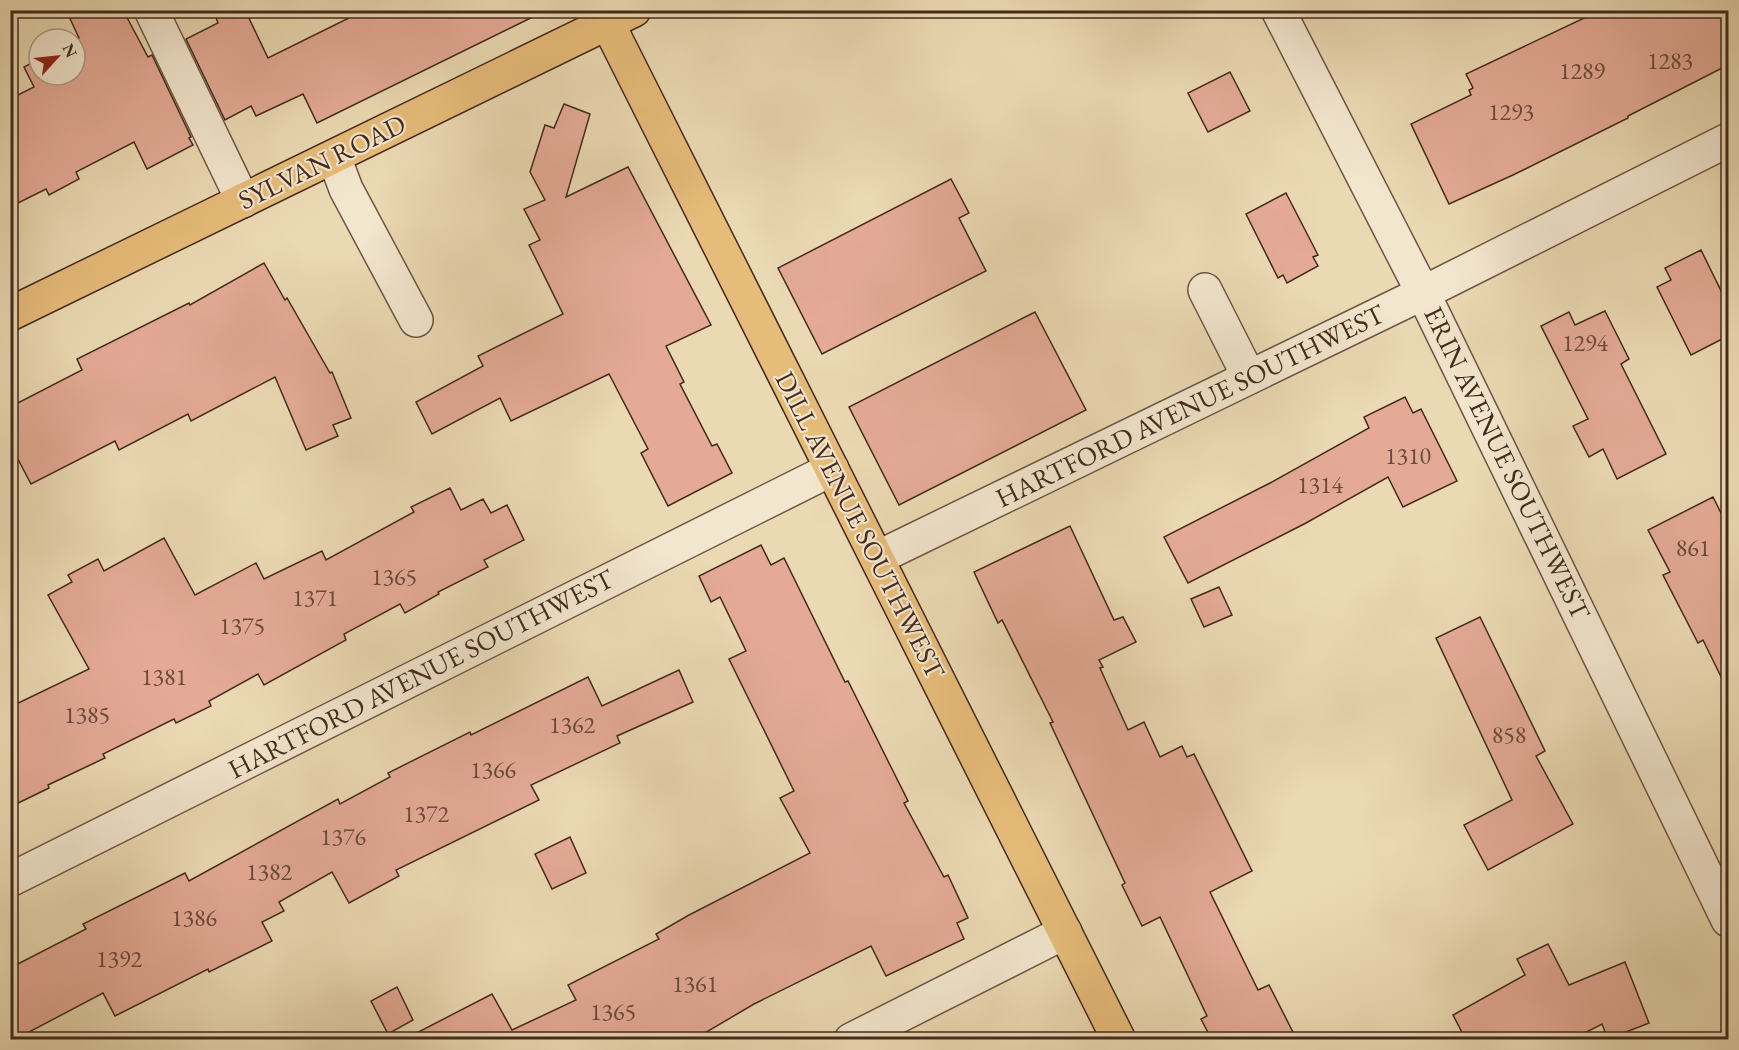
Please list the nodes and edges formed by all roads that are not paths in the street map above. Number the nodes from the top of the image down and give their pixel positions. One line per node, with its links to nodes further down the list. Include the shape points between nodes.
1 (151, 10): 6 (street)
2 (1278, 10): 8 (street, ERIN AVENUE SOUTHWEST)
3 (614, 15): 5 (main road, SYLVAN ROAD); 12 (main road, DILL AVENUE SOUTHWEST)
4 (1728, 140): 8 (street, HARTFORD AVENUE SOUTHWEST)
5 (334, 157): 6 (main road, SYLVAN ROAD); 10 (street, via 346,189)
6 (243, 201): 9 (main road, SYLVAN ROAD)
7 (1205, 290): 11 (street)
8 (1424, 292): 11 (street, HARTFORD AVENUE SOUTHWEST); 15 (street, ERIN AVENUE SOUTHWEST)
9 (10, 314)
10 (416, 320)
11 (1249, 377): 13 (street, HARTFORD AVENUE SOUTHWEST)
12 (832, 469): 13 (main road, DILL AVENUE SOUTHWEST); 14 (street, HARTFORD AVENUE SOUTHWEST)
13 (877, 558): 16 (main road, DILL AVENUE SOUTHWEST)
14 (10, 880)
15 (1728, 920)
16 (1065, 932): 17 (street); 18 (main road, DILL AVENUE SOUTHWEST)
17 (851, 1040)
18 (1119, 1040)

